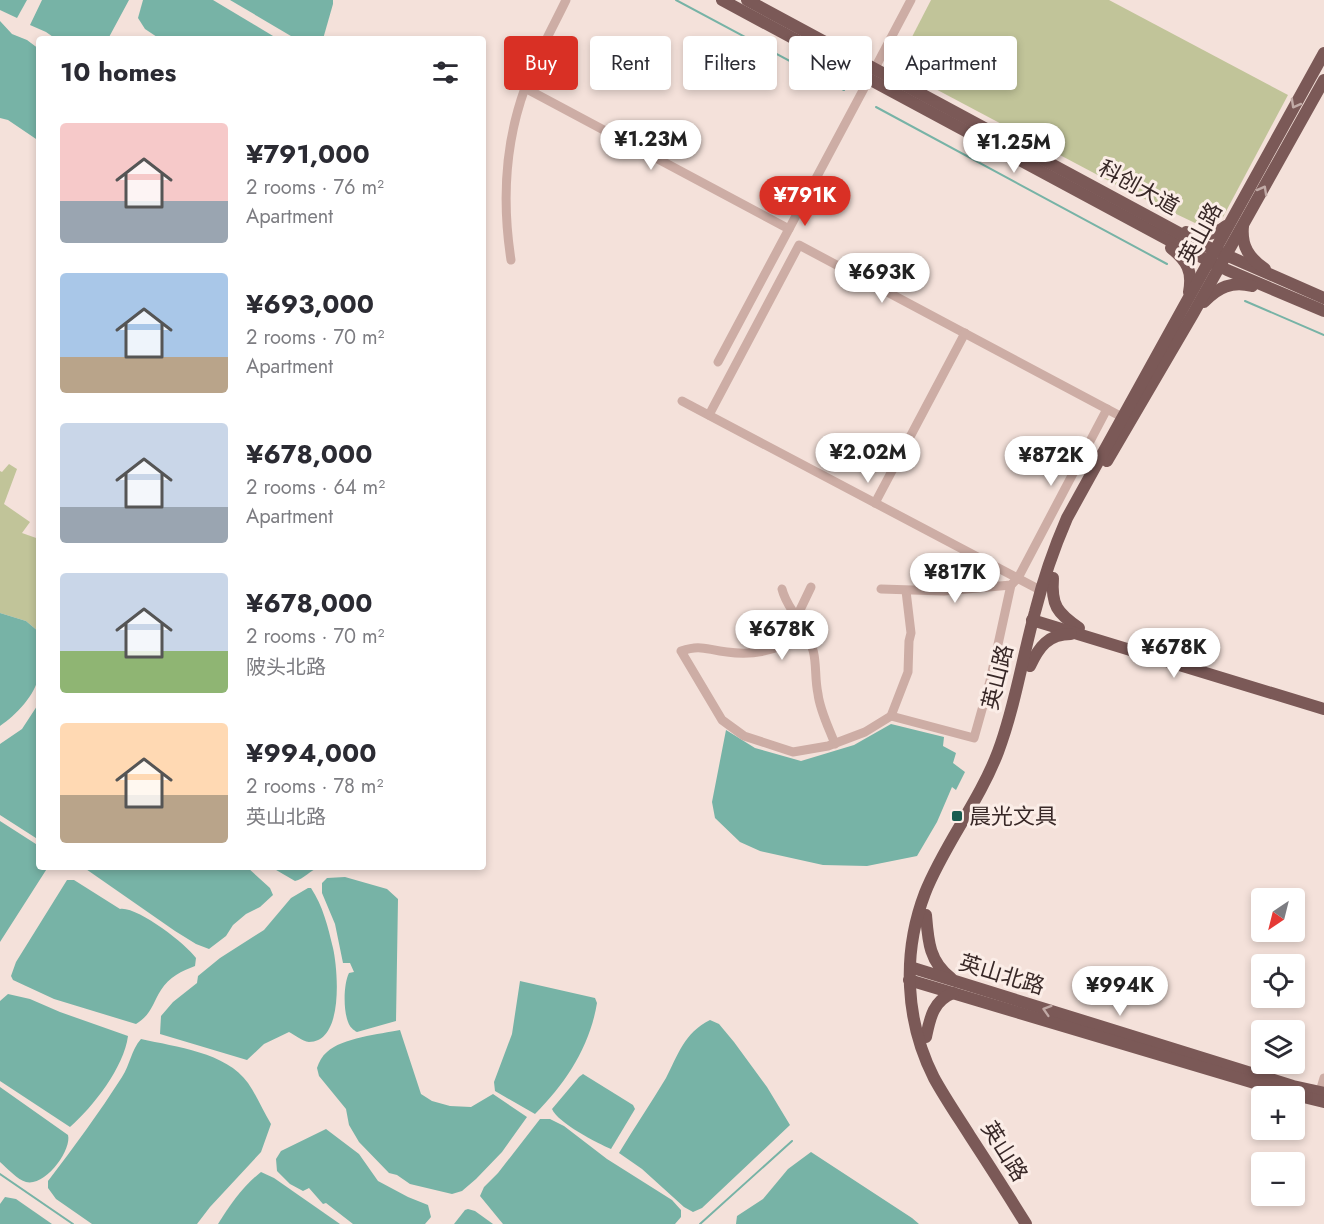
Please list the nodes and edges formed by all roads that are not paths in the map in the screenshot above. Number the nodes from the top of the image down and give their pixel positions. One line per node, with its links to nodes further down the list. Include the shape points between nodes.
1 (566, 0): 5 (street)
2 (722, 0): 6 (main road, 科创大道)
3 (747, 0): 7 (main road, 科创大道)
4 (911, 0): 9 (street)
5 (549, 36)
6 (795, 36)
7 (808, 36)
8 (1324, 53): 14 (main road, 英山路, one-way to 14)
9 (872, 74): 16 (main road, 科创大道)
10 (1324, 80): 15 (main road, 英山路, one-way to 10)
11 (524, 90): 19 (street, via 507,173)
12 (529, 90): 17 (street)
13 (863, 90): 17 (street)
14 (1229, 223): 16 (main road, via 1215,233 1200,236); 18 (main road, 英山路)
15 (1243, 224): 18 (main road, 英山路); 20 (main road, via 1243,241 1250,255)
16 (1155, 226): 18 (main road, 科创大道); 22 (main road, via 1188,265)
17 (789, 229): 26 (street)
18 (1217, 259): 20 (main road, 科创大道); 22 (main road, 英山路); 24 (main road, 英山路)
19 (511, 260)
20 (1278, 285): 21 (main road, 科创大道); 23 (main road, 科创大道); 24 (main road, via 1229,285 1214,292)
21 (1324, 298)
22 (1188, 302): 30 (main road, 英山路)
23 (1324, 311)
24 (1193, 314): 32 (main road, 英山路, via 1090,491)
25 (965, 333): 28 (street); 29 (street, via 799,245); 31 (street)
26 (718, 362)
27 (682, 400): 29 (street)
28 (1107, 409): 30 (street); 33 (street)
29 (709, 415): 31 (street)
30 (1122, 417): 37 (main road, 英山路, via 1068,518)
31 (875, 503): 33 (street)
32 (1053, 578): 40 (main road, 英山路); 41 (main road, via 1056,607)
33 (1014, 582): 37 (street); 38 (street, via 944,591); 46 (street, via 974,738)
34 (812, 587): 39 (street)
35 (782, 589): 39 (street, via 785,602)
36 (881, 589): 38 (street)
37 (1040, 590): 40 (main road, 英山路)
38 (906, 591): 46 (street, via 911,633 908,672)
39 (799, 619): 42 (street)
40 (1037, 619): 41 (main road); 43 (main road, 英山路); 49 (main road, 英山路, via 1004,736 982,788 925,892 913,933)
41 (1078, 631): 43 (main road, via 1049,638); 44 (main road); 45 (main road)
42 (803, 632): 47 (street, via 811,641 818,695); 47 (street, via 781,647 750,653 696,646 681,651 722,720 744,736 793,752)
43 (1030, 666): 48 (main road, 英山路, via 1000,767 941,876)
44 (1324, 703)
45 (1324, 710)
46 (891, 716): 47 (street)
47 (835, 744)
48 (926, 915): 49 (main road, 英山路); 50 (main road, via 934,961)
49 (913, 975): 50 (main road, 英山北路); 51 (main road, 英山路); 54 (main road, 英山路, via 914,1019 935,1079)
50 (955, 988): 51 (main road, via 934,1009); 53 (main road, 英山北路)
51 (926, 1037): 55 (main road, 英山路, via 942,1076)
52 (1324, 1078): 53 (street)
53 (1321, 1097)
54 (1026, 1224)
55 (1036, 1224)

